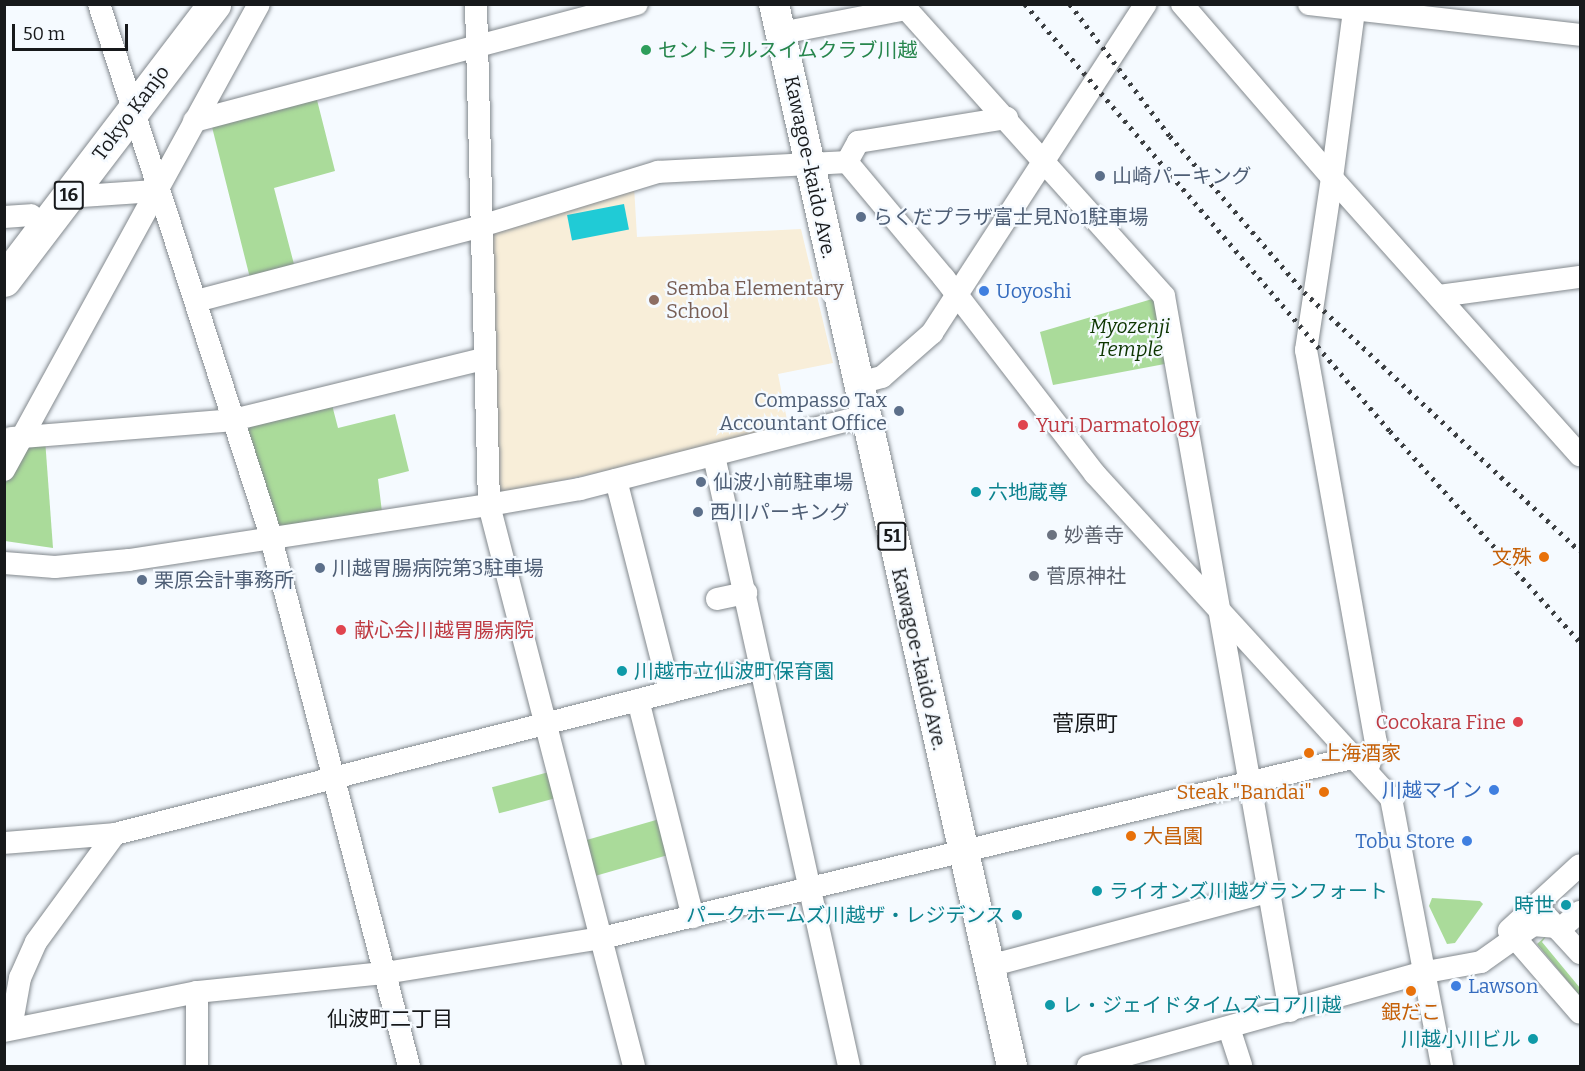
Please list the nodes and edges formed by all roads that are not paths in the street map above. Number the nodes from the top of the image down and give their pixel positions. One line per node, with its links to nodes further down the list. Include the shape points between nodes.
1 (99, 4): 16 (street)
2 (189, 4): 16 (highway, Tokyo Kanjo / 16)
3 (214, 4): 16 (highway, Tokyo Kanjo / 16)
4 (259, 4): 18 (street)
5 (476, 4): 15 (street)
6 (637, 4): 15 (street)
7 (774, 4): 13 (main road, Kawagoe-kaido Ave. / 51)
8 (1146, 4): 19 (street)
9 (1182, 4): 22 (street)
10 (1309, 4): 12 (street)
11 (904, 7): 13 (street); 17 (street)
12 (1354, 7): 14 (street); 22 (street)
13 (781, 33): 20 (main road, Kawagoe-kaido Ave. / 51)
14 (1581, 35)
15 (477, 48): 18 (street); 26 (street)
16 (130, 100): 23 (street); 24 (highway, Tokyo Kanjo / 16); 25 (highway, Tokyo Kanjo / 16)
17 (1007, 118): 19 (street); 21 (street, via 858,142)
18 (194, 121): 23 (street)
19 (1043, 160): 30 (street); 47 (street, via 1164,296)
20 (809, 162): 21 (street); 26 (street, via 658,172); 34 (main road, Kawagoe-kaido Ave. / 51)
21 (847, 162): 30 (street)
22 (1332, 178): 31 (street); 52 (street, via 1306,350 1372,718 1376,753)
23 (156, 188): 24 (street); 32 (street); 37 (street)
24 (67, 197): 29 (highway, Tokyo Kanjo / 16)
25 (18, 216): 27 (highway, Tokyo Kanjo / 16)
26 (481, 226): 32 (street); 33 (street)
27 (4, 249)
28 (1581, 277): 31 (street)
29 (4, 280)
30 (957, 296): 34 (street, via 906,359 882,377); 47 (street, via 1095,474)
31 (1439, 296): 38 (street)
32 (196, 302): 36 (street)
33 (484, 359): 36 (street); 42 (street)
34 (859, 383): 35 (main road, Kawagoe-kaido Ave. / 51)
35 (865, 416): 39 (street); 57 (main road, Kawagoe-kaido Ave. / 51)
36 (233, 420): 37 (street); 43 (street)
37 (13, 437): 40 (street)
38 (1581, 455)
39 (714, 456): 41 (street); 45 (street)
40 (4, 470)
41 (616, 480): 42 (street); 49 (street)
42 (489, 505): 43 (street); 51 (street)
43 (271, 540): 44 (street, via 87,565); 53 (street)
44 (4, 563)
45 (746, 593): 46 (street); 48 (street)
46 (717, 599)
47 (1219, 612): 52 (street); 54 (street)
48 (763, 668): 49 (street); 59 (street)
49 (670, 692): 50 (street)
50 (638, 700): 51 (street); 63 (street)
51 (545, 723): 53 (street); 66 (street)
52 (1360, 765): 54 (street); 70 (street, via 1397,811)
53 (334, 779): 55 (street); 69 (street)
54 (1251, 783): 57 (street); 61 (street)
55 (116, 834): 56 (street); 75 (street, via 36,942 20,978)
56 (4, 843)
57 (964, 854): 59 (street); 68 (main road, Kawagoe-kaido Ave. / 51)
58 (1581, 865): 60 (street)
59 (813, 889): 63 (street); 79 (street)
60 (1551, 891): 64 (street, via 1544,912); 65 (street)
61 (1268, 892): 68 (street); 72 (street)
62 (1581, 912): 64 (street)
63 (693, 917): 66 (street)
64 (1558, 929): 65 (street, via 1540,922); 67 (street)
65 (1512, 935): 70 (street, via 1492,958); 73 (street)
66 (602, 938): 69 (street); 78 (street)
67 (1579, 948)
68 (989, 966): 80 (main road, Kawagoe-kaido Ave. / 51)
69 (385, 973): 71 (street); 77 (street)
70 (1421, 973): 72 (street); 83 (street)
71 (197, 992): 75 (street); 76 (street)
72 (1290, 1011): 74 (street)
73 (1581, 1013)
74 (1229, 1028): 81 (street); 82 (street)
75 (8, 1030)
76 (196, 1066)
77 (409, 1066)
78 (634, 1066)
79 (849, 1066)
80 (1012, 1066)
81 (1088, 1066)
82 (1241, 1066)
83 (1442, 1066)

